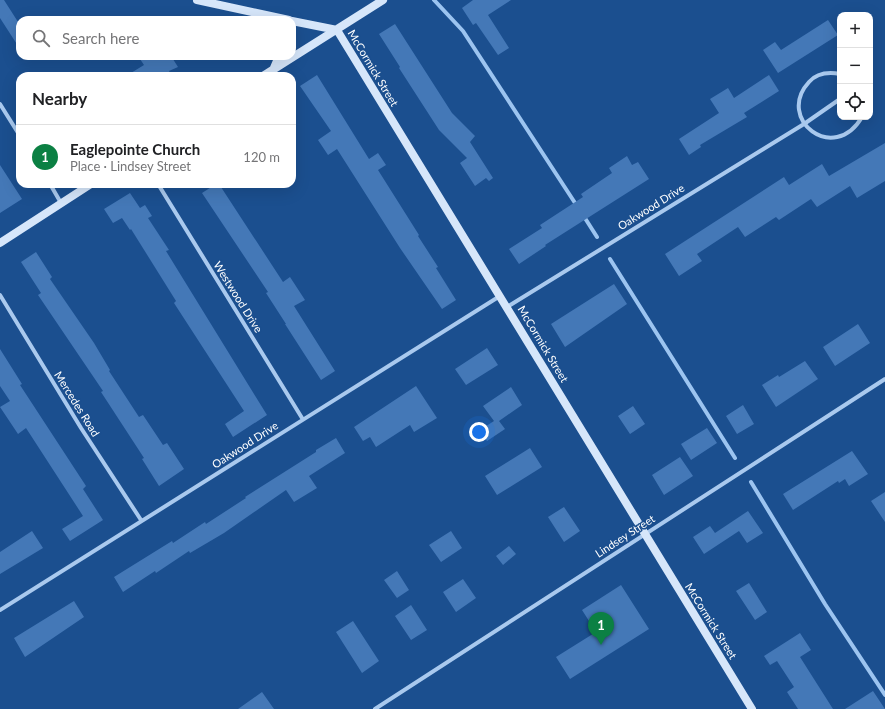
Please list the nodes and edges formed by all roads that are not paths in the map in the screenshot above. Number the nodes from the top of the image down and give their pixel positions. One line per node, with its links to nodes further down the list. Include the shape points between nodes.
1 (197, 0): 3 (street)
2 (383, 0): 5 (street)
3 (261, 16)
4 (296, 22): 5 (street, McCormick Street)
5 (337, 30): 6 (street); 23 (street, McCormick Street)
6 (296, 55)
7 (277, 60): 9 (street)
8 (288, 60): 9 (street)
9 (272, 70): 10 (street)
10 (269, 72)
11 (837, 73): 15 (street, via 821,74 811,79 804,87 798,107)
12 (837, 101): 15 (street, Oakwood Drive)
13 (0, 104): 16 (street)
14 (860, 120): 15 (street, via 848,134 837,138 815,134)
15 (804, 124): 24 (street, Oakwood Drive)
16 (16, 130)
17 (53, 188): 20 (street)
18 (85, 188): 20 (street)
19 (160, 188): 26 (street, Westwood Drive)
20 (62, 203): 21 (street)
21 (0, 243)
22 (0, 295): 27 (street, Mercedes Road)
23 (500, 296): 24 (street, McCormick Street); 26 (street, Oakwood Drive)
24 (508, 307): 28 (street, McCormick Street)
25 (885, 379): 28 (street, Lindsey Street)
26 (302, 418): 27 (street, Oakwood Drive)
27 (141, 520): 29 (street, Oakwood Drive)
28 (645, 534): 30 (street, Lindsey Street); 31 (street, McCormick Street)
29 (0, 610)
30 (374, 709)
31 (752, 709)

